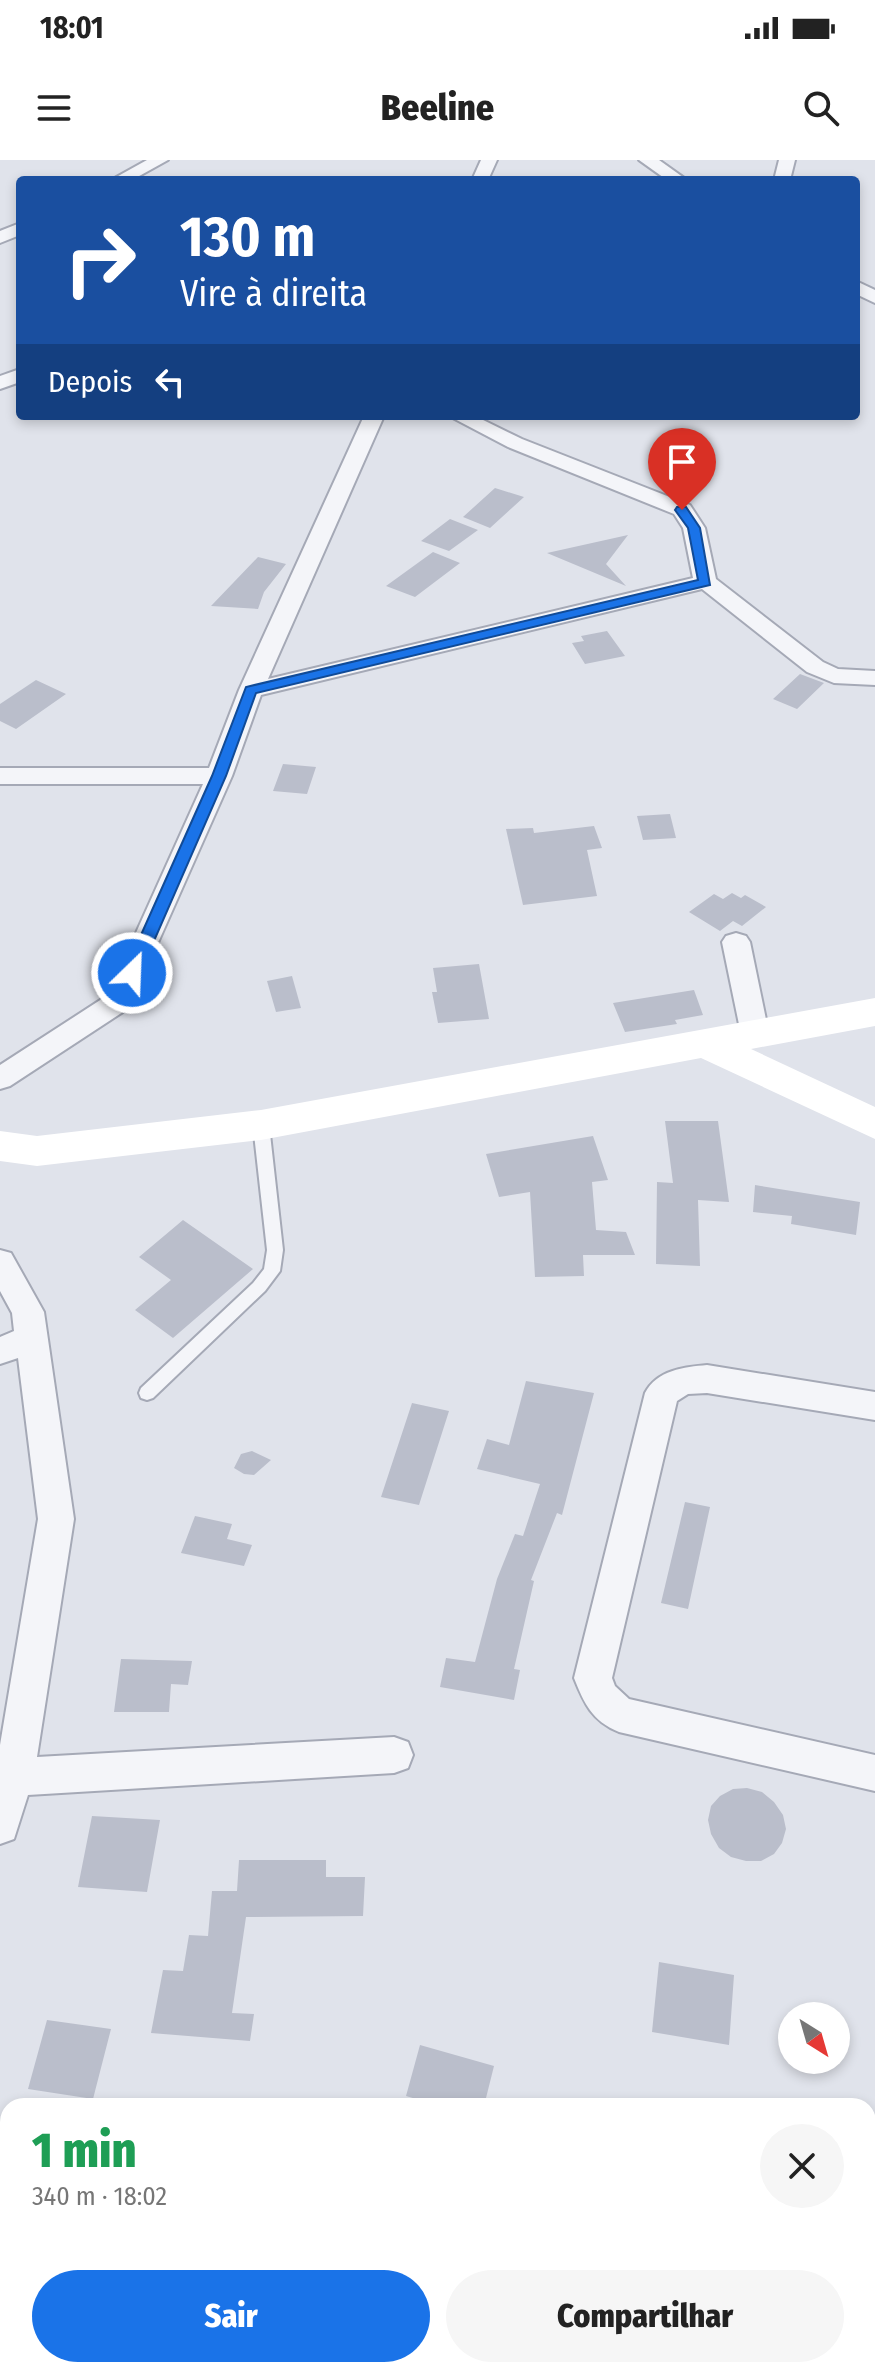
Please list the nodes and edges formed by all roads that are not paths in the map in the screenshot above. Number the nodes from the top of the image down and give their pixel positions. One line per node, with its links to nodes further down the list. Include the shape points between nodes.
1 (160, 160): 3 (street)
2 (647, 160): 4 (street)
3 (127, 176)
4 (673, 176)
5 (372, 420): 9 (street)
6 (467, 420): 7 (street, via 682,510 694,528)
7 (705, 582): 8 (street, via 815,667 834,676); 9 (street)
8 (875, 678)
9 (251, 690): 11 (street)
10 (0, 776): 11 (street)
11 (219, 776): 16 (street, via 119,1001)
12 (736, 942): 14 (street)
13 (875, 1012): 14 (main road)
14 (755, 1034): 15 (main road)
15 (704, 1043): 17 (main road); 18 (main road)
16 (0, 1079)
17 (875, 1124)
18 (261, 1125): 19 (main road, via 37,1151); 23 (lane, via 275,1250 272,1271)
19 (0, 1146)
20 (0, 1262): 21 (street, via 28,1312)
21 (33, 1337): 22 (street); 27 (street, via 56,1519)
22 (0, 1351)
23 (147, 1393)
24 (875, 1406): 26 (street, via 707,1379 682,1381 662,1393 593,1678 601,1698 619,1714)
25 (394, 1755): 27 (street)
26 (875, 1773)
27 (14, 1777): 28 (street)
28 (0, 1825)

